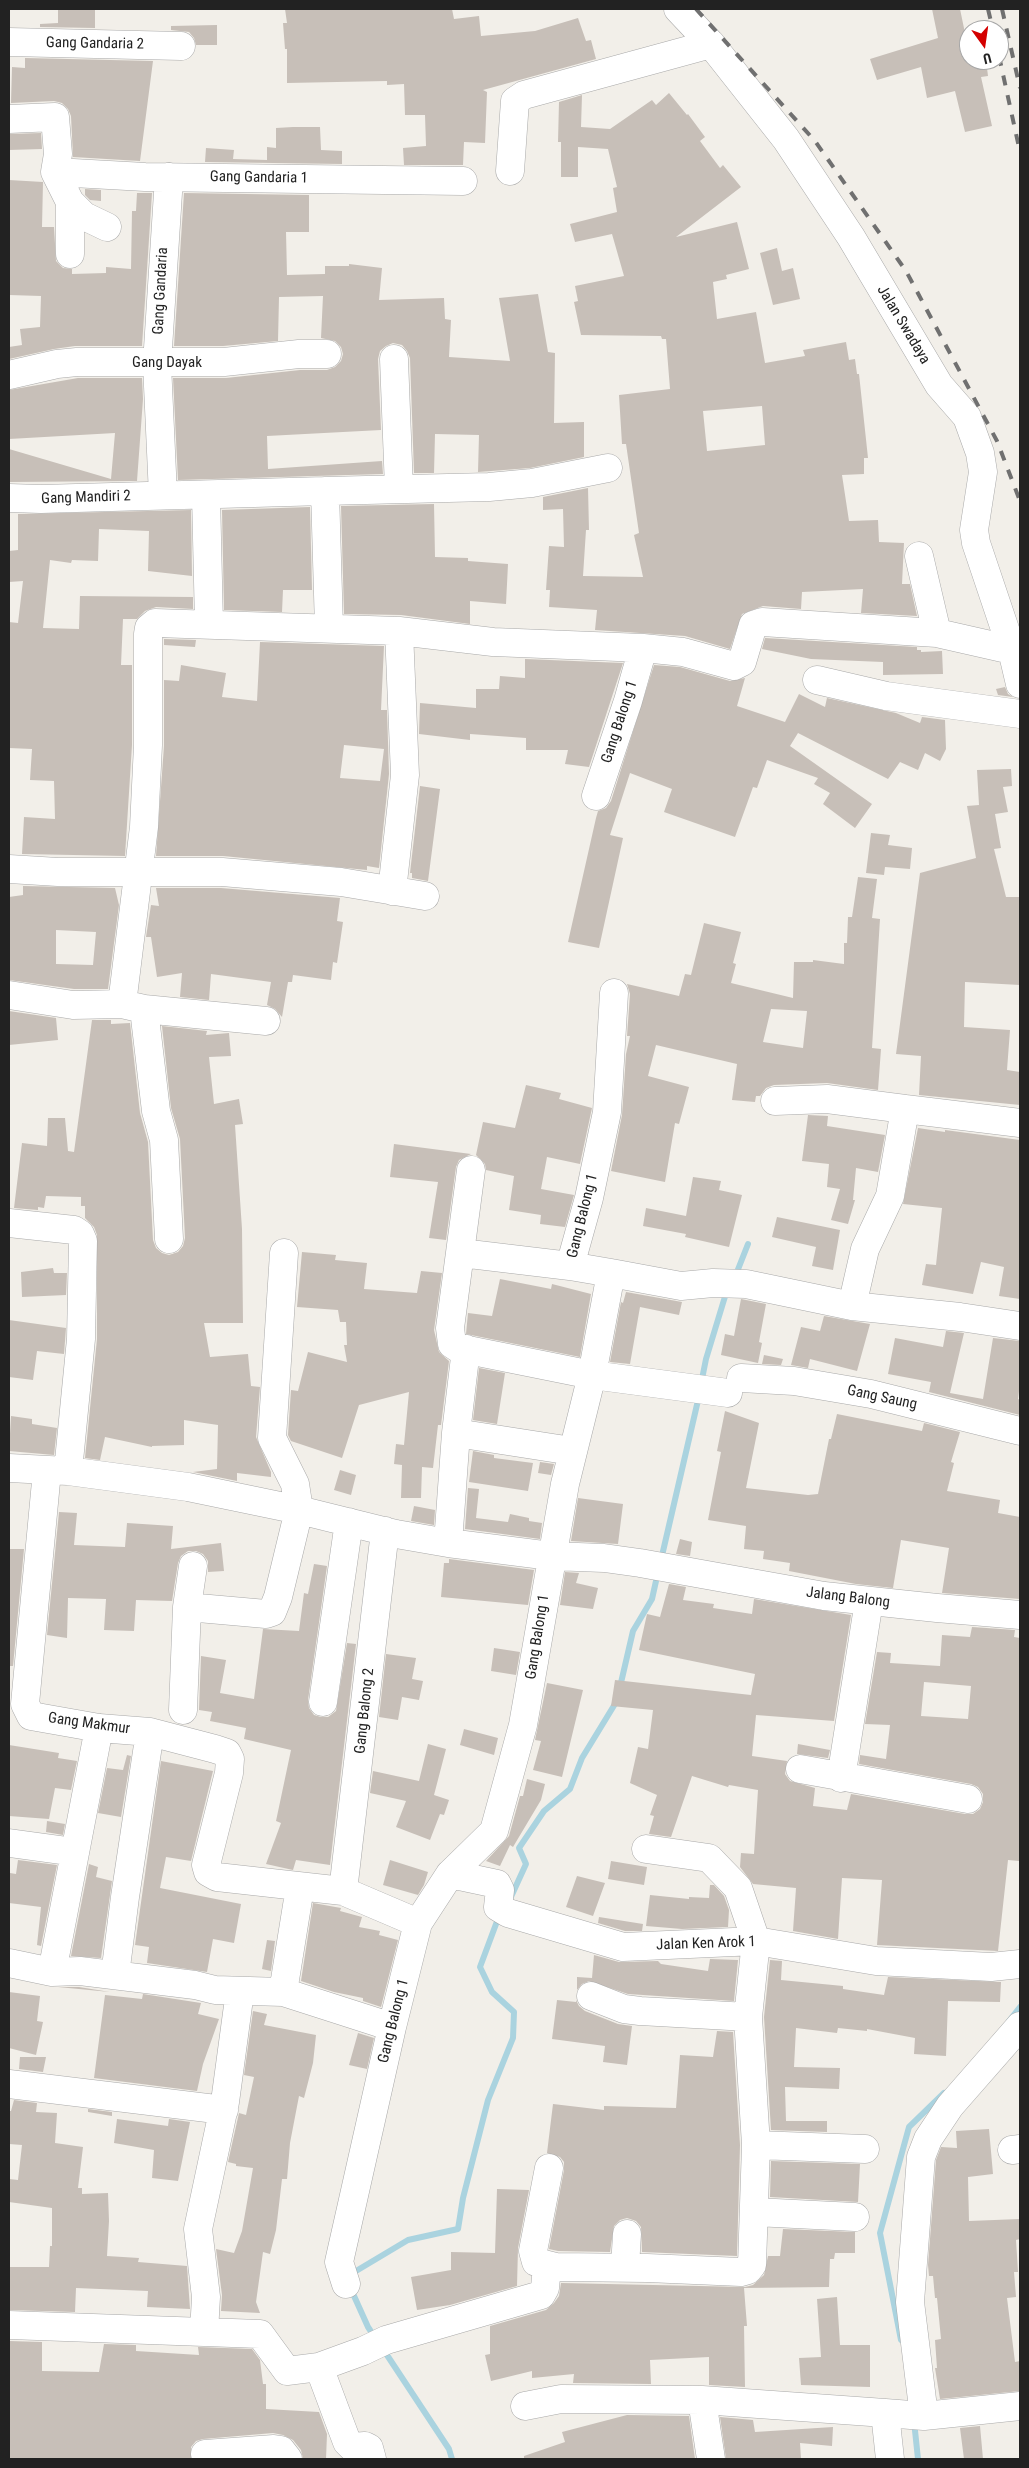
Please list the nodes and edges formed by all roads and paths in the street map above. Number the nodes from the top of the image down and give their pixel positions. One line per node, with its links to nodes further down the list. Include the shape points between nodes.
1 (678, 9): 3 (street, Jalan Swadaya)
2 (9, 42): 4 (street, Gang Gandaria 2)
3 (712, 44): 6 (street, via 524,95 515,101); 29 (street, Jalan Swadaya, via 786,139 851,237 939,385 967,417 983,472 974,530 976,543)
4 (181, 46)
5 (9, 119): 7 (street, via 55,117 58,154)
6 (510, 171)
7 (54, 172): 8 (street, Gang Gandaria 1); 10 (street)
8 (169, 177): 9 (street, Gang Gandaria 1); 15 (street, Gang Gandaria)
9 (463, 180)
10 (70, 202): 11 (street, via 84,216); 12 (street)
11 (107, 227)
12 (70, 254)
13 (327, 354): 15 (street, Gang Dayak, via 239,362)
14 (394, 359): 18 (street)
15 (157, 364): 16 (street, Gang Dayak, via 76,362); 20 (street, Gang Gandaria)
16 (9, 375)
17 (608, 468): 18 (street, Gang Mandiri 2, via 532,483)
18 (399, 489): 19 (street, Gang Mandiri 2)
19 (325, 491): 21 (street, Gang Mandiri 2); 25 (street)
20 (163, 495): 21 (street, Gang Mandiri 2); 22 (street, Gang Mandiri 2)
21 (206, 495): 24 (street)
22 (9, 498)
23 (919, 556): 27 (street)
24 (209, 624): 25 (street); 35 (street, via 155,623 149,628 148,744)
25 (329, 628): 26 (street)
26 (399, 631): 28 (street, via 493,642); 36 (street, via 405,776)
27 (937, 633): 28 (street, via 762,622 753,625 742,662 734,666 683,652); 29 (street)
28 (643, 648): 33 (street, Gang Balong 1)
29 (1012, 650): 31 (street, Jalan Swadaya)
30 (817, 680): 32 (street, via 886,696)
31 (1020, 684)
32 (1020, 714)
33 (596, 796)
34 (9, 869): 35 (street)
35 (140, 871): 36 (street, via 222,872 341,882); 40 (street)
36 (392, 891): 37 (street)
37 (425, 896)
38 (614, 993): 50 (street, Gang Balong 1, via 607,1112 589,1198)
39 (9, 995): 40 (street, via 73,1005)
40 (133, 1006): 41 (street); 47 (street, via 164,1140)
41 (266, 1021)
42 (776, 1101): 43 (street, via 827,1099)
43 (905, 1109): 44 (street); 52 (street, via 890,1196 865,1249)
44 (1020, 1123)
45 (471, 1170): 49 (street)
46 (9, 1223): 60 (street, via 74,1230 83,1241 81,1339)
47 (169, 1239)
48 (284, 1253): 61 (street, via 272,1438 295,1484)
49 (461, 1253): 50 (street); 54 (street, via 450,1338 452,1344)
50 (570, 1266): 51 (street, Gang Balong 1)
51 (611, 1273): 52 (street, via 681,1286 746,1284); 55 (street, Gang Balong 1)
52 (852, 1306): 53 (street)
53 (1020, 1326)
54 (466, 1349): 55 (street, Gang Saung); 57 (street)
55 (592, 1375): 56 (street, Gang Saung, via 716,1387 794,1381 870,1394); 58 (street, Gang Balong 1)
56 (1020, 1431)
57 (456, 1433): 58 (street); 64 (street)
58 (572, 1451): 65 (street, Gang Balong 1)
59 (9, 1468): 60 (street, Jalang Balong)
60 (57, 1471): 61 (street, Jalang Balong, via 188,1487); 72 (street, Gang Makmur, via 25,1704 31,1716)
61 (299, 1510): 62 (street, Jalang Balong); 68 (street, via 272,1612 193,1610)
62 (349, 1522): 63 (street, Jalang Balong); 70 (street)
63 (385, 1531): 64 (street, Jalang Balong); 82 (street, Gang Balong 2)
64 (448, 1543): 65 (street, Jalang Balong)
65 (551, 1556): 67 (street, Jalang Balong, via 640,1563); 80 (street, Gang Balong 1, via 523,1725 494,1831)
66 (193, 1566): 68 (street)
67 (869, 1601): 69 (street, Jalang Balong); 75 (street)
68 (187, 1607): 71 (street)
69 (1020, 1615)
70 (324, 1702)
71 (183, 1710)
72 (100, 1728): 73 (street, Gang Makmur); 79 (street)
73 (150, 1732): 81 (street, via 227,1753 230,1759 206,1865 208,1872 217,1877); 88 (street, Gang Makmur)
74 (800, 1769): 75 (street)
75 (841, 1778): 76 (street)
76 (968, 1799)
77 (9, 1843): 79 (street)
78 (646, 1849): 84 (street, via 709,1858 738,1888)
79 (75, 1852): 87 (street)
80 (450, 1874): 83 (street, Gang Balong 1); 84 (street, Jalan Ken Arok 1, via 498,1884 503,1910 623,1947)
81 (300, 1887): 82 (street); 90 (street)
82 (343, 1891): 83 (street)
83 (418, 1923): 94 (street, Gang Balong 1)
84 (756, 1941): 86 (street, Jalan Ken Arok 1, via 876,1960 991,1967); 92 (street)
85 (9, 1963): 87 (street)
86 (1020, 1964)
87 (52, 1972): 88 (street)
88 (115, 1975): 89 (street)
89 (240, 1991): 90 (street); 96 (street)
90 (283, 1992): 94 (street)
91 (591, 1996): 92 (street, via 624,2009)
92 (748, 2017): 97 (street)
93 (1020, 2026): 112 (street, via 950,2106 928,2139 921,2157)
94 (392, 2027): 105 (street, Gang Balong 1, via 339,2262)
95 (9, 2084): 96 (street)
96 (224, 2110): 107 (street, via 198,2229 206,2297)
97 (756, 2144): 98 (street); 100 (street)
98 (865, 2149)
99 (549, 2168): 103 (street, via 532,2251 536,2262)
100 (755, 2212): 101 (street); 104 (street, via 753,2259 748,2270)
101 (854, 2217)
102 (627, 2234): 104 (street)
103 (547, 2266): 104 (street); 108 (street, via 541,2295 377,2344)
104 (624, 2267)
105 (346, 2284)
106 (9, 2325): 107 (street)
107 (204, 2332): 108 (street, via 260,2334 288,2371)
108 (319, 2367): 115 (street, via 347,2442 352,2447 369,2448)
109 (702, 2400): 110 (street, via 561,2399); 112 (street); 116 (street)
110 (525, 2406)
111 (1020, 2406): 112 (street)
112 (904, 2415): 117 (street)
113 (205, 2454): 114 (street, via 274,2448 281,2450)
114 (288, 2459)
115 (372, 2459)
116 (711, 2459)
117 (890, 2459)

